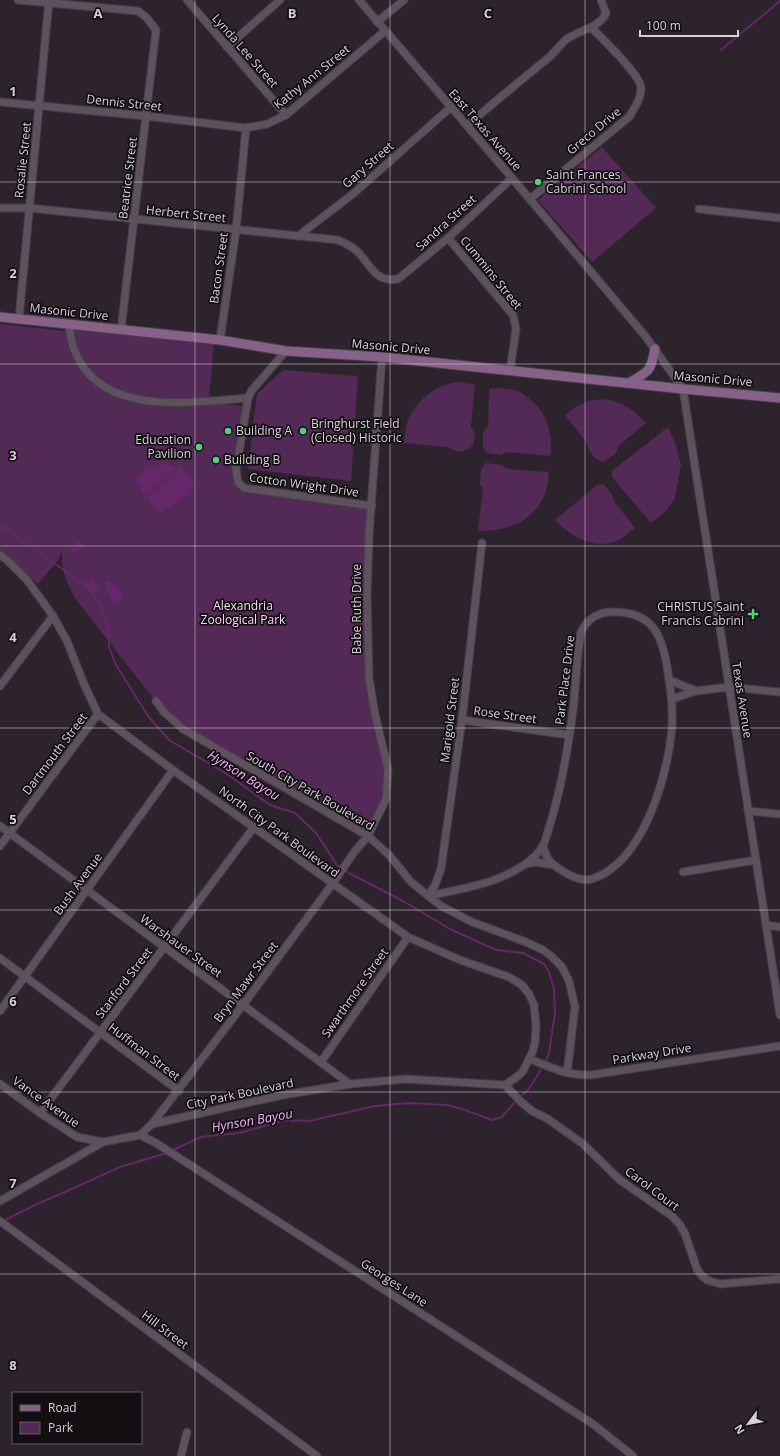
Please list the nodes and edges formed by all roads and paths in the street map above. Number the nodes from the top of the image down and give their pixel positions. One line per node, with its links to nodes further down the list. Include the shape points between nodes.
1 (18, 0): 7 (street)
2 (188, 0): 11 (street, Lynda Lee Street)
3 (280, 0): 11 (street)
4 (359, 0): 8 (street, East Texas Avenue)
5 (404, 0): 8 (street)
6 (601, 0): 9 (street, via 606,13 604,19)
7 (49, 2): 13 (street, Rosalie Street); 16 (street, Beatrice Street, via 138,11 147,18 156,30)
8 (377, 22): 10 (street, East Texas Avenue)
9 (591, 27): 17 (street, via 560,44 556,51); 20 (street, Greco Drive, via 635,74 641,87 639,100 630,116)
10 (385, 32): 14 (street, East Texas Avenue); 15 (street, Kathy Ann Street)
11 (227, 47): 15 (street, Lynda Lee Street)
12 (0, 102): 13 (street, Dennis Street)
13 (40, 106): 16 (street, Dennis Street); 22 (street, Rosalie Street)
14 (451, 107): 17 (street, East Texas Avenue); 27 (street, Gary Street, via 353,194)
15 (286, 115): 18 (street, Kathy Ann Street, via 267,124)
16 (146, 116): 18 (street, Dennis Street); 25 (street, Beatrice Street)
17 (467, 126): 19 (street, East Texas Avenue)
18 (246, 128): 26 (street, Bacon Street)
19 (512, 178): 20 (street, East Texas Avenue); 28 (street, Sandra Street)
20 (530, 200): 35 (street, East Texas Avenue)
21 (0, 208): 22 (street, Herbert Street)
22 (29, 208): 25 (street, Herbert Street); 31 (street, Rosalie Street)
23 (699, 209): 24 (street)
24 (780, 218)
25 (134, 219): 26 (street, Herbert Street); 33 (street, Beatrice Street)
26 (236, 230): 27 (street, Herbert Street); 34 (street, Bacon Street)
27 (298, 236): 29 (street, Herbert Street, via 338,240 349,245 377,276)
28 (448, 238): 29 (street, Sandra Street, via 398,279); 38 (street, Cummins Street, via 513,315 516,329)
29 (391, 280)
30 (0, 317): 31 (main road, Masonic Drive)
31 (19, 319): 32 (main road, Masonic Drive)
32 (69, 325): 33 (main road, Masonic Drive); 41 (street, via 73,347 80,362 105,388 128,398 192,403)
33 (121, 330): 34 (main road, Masonic Drive)
34 (220, 340): 36 (main road, Masonic Drive)
35 (655, 349): 39 (main road, via 648,371); 40 (street, East Texas Avenue)
36 (286, 351): 37 (main road, Masonic Drive); 41 (street, Cotton Wright Drive)
37 (382, 357): 38 (main road, Masonic Drive); 43 (street, Babe Ruth Drive)
38 (510, 371): 39 (main road, Masonic Drive)
39 (629, 383): 40 (main road, Masonic Drive)
40 (683, 389): 42 (main road, Masonic Drive); 49 (street, Texas Avenue)
41 (248, 398): 43 (street, Cotton Wright Drive, via 236,470 236,477 241,486)
42 (780, 398)
43 (372, 506): 63 (street, Babe Ruth Drive, via 367,597 369,678 388,775 386,799)
44 (482, 543): 55 (street, Marigold Street)
45 (0, 555): 46 (street, North City Park Boulevard, via 27,580)
46 (53, 616): 48 (street); 54 (street, North City Park Boulevard, via 67,641)
47 (669, 680): 50 (street); 52 (street, Park Place Drive); 56 (street, Park Place Drive, via 658,638 652,626 643,618 633,614 611,612 592,617 585,623 581,632)
48 (0, 686)
49 (729, 688): 50 (street); 51 (street); 58 (street, Texas Avenue)
50 (696, 691): 52 (street)
51 (780, 692)
52 (672, 699): 69 (street, Park Place Drive, via 672,727 665,773 652,810 628,852 613,868 590,880 578,878)
53 (156, 701): 63 (street, South City Park Boulevard, via 183,729)
54 (98, 714): 57 (street, North City Park Boulevard); 62 (street, Dartmouth Street)
55 (462, 720): 56 (street, Rose Street); 73 (street, Marigold Street, via 441,869)
56 (569, 735): 65 (street, Park Place Drive, via 562,783)
57 (173, 770): 61 (street, North City Park Boulevard); 72 (street, Bush Avenue)
58 (748, 811): 59 (street); 67 (street, Texas Avenue)
59 (780, 814)
60 (0, 826): 62 (street, Warshauer Street)
61 (254, 827): 71 (street, North City Park Boulevard); 77 (street, Stanford Street)
62 (10, 833): 64 (street, Dartmouth Street); 72 (street, Warshauer Street)
63 (368, 836): 66 (street, Babe Ruth Drive); 73 (street, South City Park Boulevard, via 384,850 411,882)
64 (0, 846)
65 (543, 847): 68 (street, Park Place Drive); 69 (street, Park Place Drive)
66 (355, 851): 71 (street, Bryn Mawr Street)
67 (756, 860): 70 (street); 74 (street, Texas Avenue)
68 (525, 864): 69 (street, via 535,862); 73 (street, Park Place Drive, via 490,882)
69 (554, 865)
70 (683, 872)
71 (332, 884): 76 (street, North City Park Boulevard); 80 (street, Bryn Mawr Street)
72 (88, 890): 77 (street, Warshauer Street); 79 (street, Bush Avenue)
73 (428, 896): 87 (street, South City Park Boulevard, via 472,922 543,950 562,967 570,980 575,1007)
74 (766, 925): 75 (street); 82 (street, Texas Avenue)
75 (780, 927)
76 (408, 937): 85 (street, North City Park Boulevard, via 460,960 509,977 522,985 532,999 536,1011 535,1042); 86 (street, Swarthmore Street)
77 (164, 947): 80 (street, Warshauer Street); 83 (street, Stanford Street)
78 (0, 958): 79 (street, Huffman Street)
79 (25, 977): 81 (street, Bush Avenue); 83 (street, Huffman Street)
80 (243, 1005): 86 (street, Warshauer Street); 91 (street, Bryn Mawr Street)
81 (0, 1011)
82 (780, 1015)
83 (100, 1033): 91 (street, Huffman Street); 92 (street, Stanford Street)
84 (780, 1046): 87 (street, Parkway Drive, via 591,1075)
85 (529, 1059): 87 (street, Parkway Drive); 90 (street, North City Park Boulevard, via 518,1076)
86 (320, 1062): 89 (street, Warshauer Street)
87 (567, 1073)
88 (0, 1084): 92 (street, Vance Avenue)
89 (350, 1084): 90 (street, City Park Boulevard, via 406,1079); 93 (street, City Park Boulevard, via 283,1095)
90 (505, 1084): 98 (street, Carol Court, via 532,1111 583,1144 620,1180 672,1216 686,1234 698,1269 707,1280 720,1284)
91 (178, 1091): 93 (street, Bryn Mawr Street)
92 (40, 1113): 95 (street, Vance Avenue, via 77,1137)
93 (152, 1124): 94 (street)
94 (140, 1135): 95 (street); 102 (street, Georges Lane, via 163,1147 586,1420)
95 (102, 1142): 96 (street)
96 (0, 1201)
97 (0, 1221): 101 (street, Hill Street)
98 (780, 1279)
99 (187, 1432): 100 (street)
100 (181, 1456)
101 (317, 1456)
102 (633, 1456)

